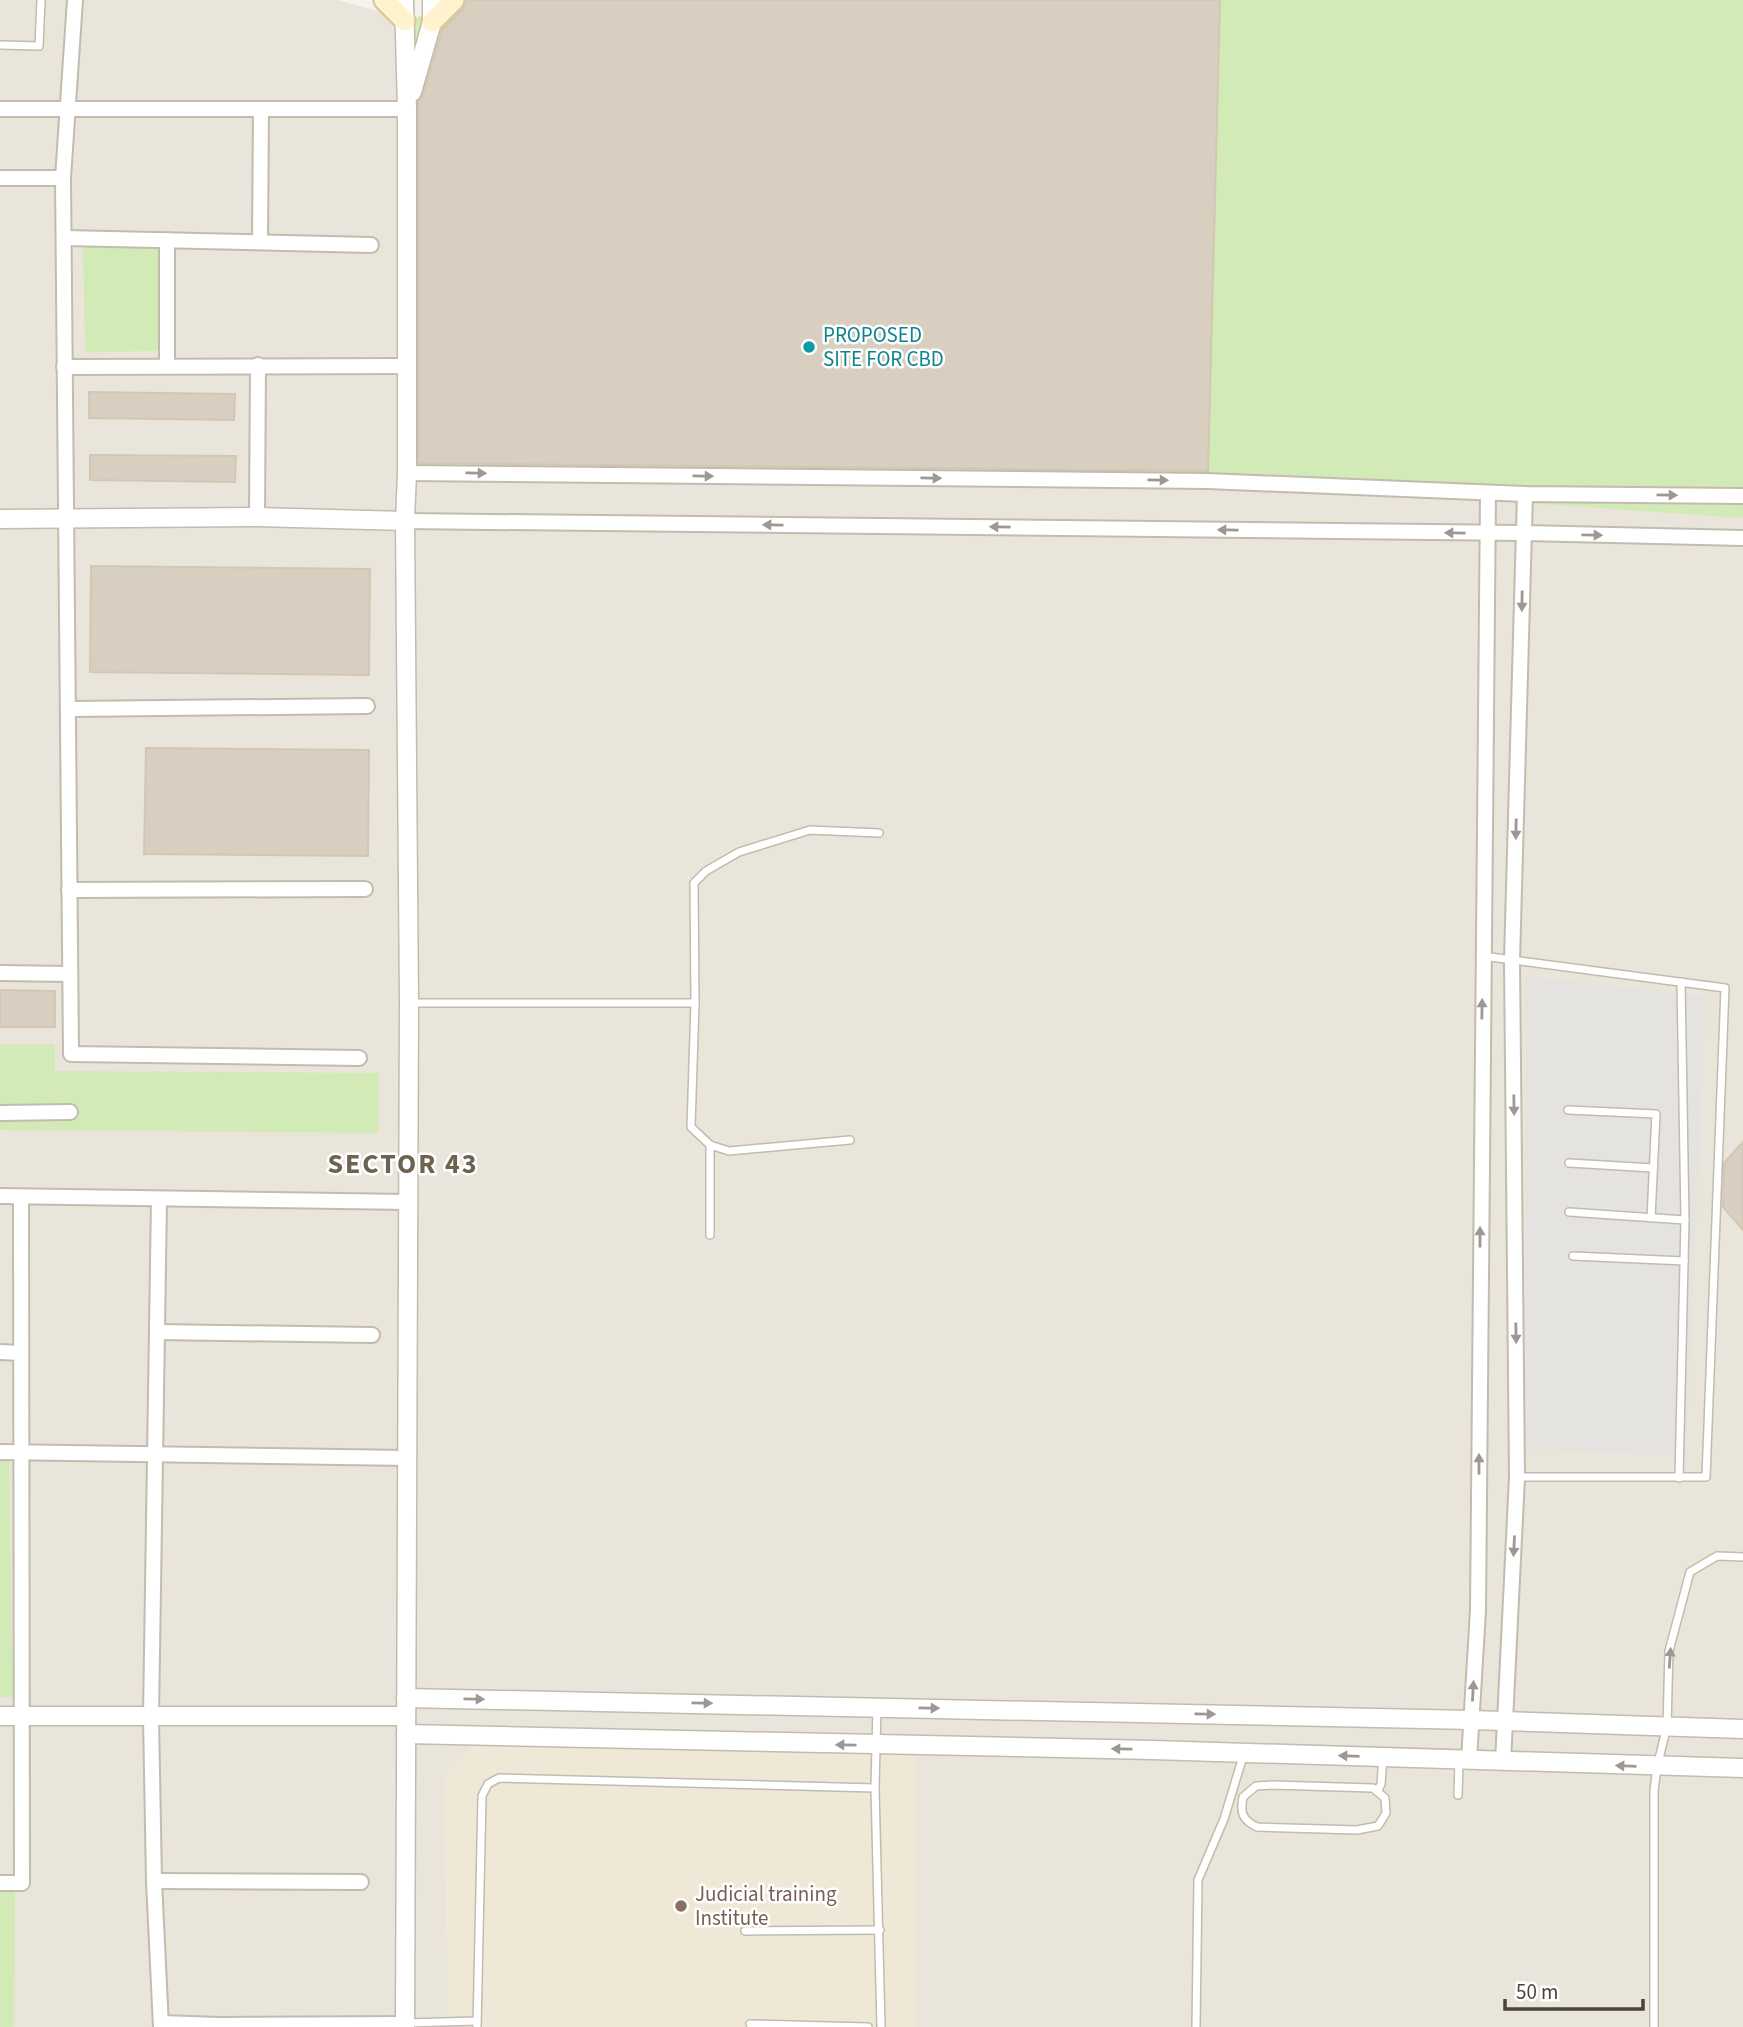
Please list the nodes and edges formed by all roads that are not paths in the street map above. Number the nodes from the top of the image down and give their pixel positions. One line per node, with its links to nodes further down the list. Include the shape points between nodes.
1 (41, 0): 9 (lane, via 39,47)
2 (75, 0): 13 (street)
3 (384, 0): 7 (main road)
4 (404, 0): 7 (street)
5 (432, 0): 8 (street)
6 (454, 0): 8 (main road)
7 (405, 21): 11 (street)
8 (432, 22): 11 (street)
9 (0, 45)
10 (0, 108): 13 (street)
11 (407, 108): 12 (street); 22 (street)
12 (261, 109): 13 (street); 18 (street)
13 (68, 110): 15 (street)
14 (0, 178): 15 (street)
15 (63, 178): 16 (street)
16 (65, 238): 17 (street); 23 (street)
17 (167, 240): 18 (street); 21 (street)
18 (260, 242): 19 (street)
19 (371, 245)
20 (258, 365): 21 (street); 22 (street); 28 (street)
21 (167, 366): 23 (street)
22 (406, 366): 24 (street)
23 (64, 367): 30 (street)
24 (407, 472): 25 (street, one-way to 25, via 1208,481); 31 (street)
25 (1488, 493): 26 (street); 32 (street)
26 (1525, 494): 27 (street, one-way to 27); 33 (street)
27 (1743, 496)
28 (257, 517): 30 (street); 31 (street)
29 (0, 519): 30 (street)
30 (66, 519): 36 (street)
31 (405, 521): 32 (street, one-way to 31); 45 (street)
32 (1488, 533): 33 (street); 40 (street)
33 (1523, 533): 34 (street, one-way to 34); 41 (street, one-way to 41)
34 (1743, 538)
35 (367, 706): 36 (street)
36 (69, 709): 39 (street)
37 (879, 833): 46 (lane, via 810,830 739,852 706,871 694,883)
38 (365, 889): 39 (street)
39 (69, 890): 43 (street)
40 (1483, 956): 41 (lane); 81 (street, one-way to 40, via 1478,1610)
41 (1512, 960): 44 (lane); 73 (street, one-way to 73)
42 (0, 973): 43 (street)
43 (70, 974): 47 (street, via 71,1054)
44 (1681, 982): 61 (lane); 74 (lane, via 1725,988 1706,1478)
45 (409, 1003): 46 (lane); 58 (street)
46 (695, 1003): 52 (lane, via 691,1127)
47 (359, 1058)
48 (1568, 1110): 54 (lane, via 1656,1114)
49 (70, 1112): 50 (street)
50 (0, 1113)
51 (850, 1140): 52 (lane, via 729,1151)
52 (710, 1145): 62 (lane)
53 (1569, 1163): 54 (lane)
54 (1653, 1168): 60 (lane)
55 (0, 1196): 56 (street)
56 (21, 1197): 57 (street); 68 (street)
57 (159, 1199): 58 (street); 65 (street)
58 (408, 1202): 72 (street)
59 (1569, 1212): 60 (lane)
60 (1651, 1218): 61 (lane)
61 (1685, 1220): 64 (lane)
62 (710, 1235)
63 (1573, 1256): 64 (lane)
64 (1684, 1261): 74 (lane)
65 (157, 1332): 66 (street); 71 (street)
66 (372, 1335)
67 (0, 1352): 68 (street)
68 (21, 1353): 70 (street)
69 (0, 1452): 70 (street)
70 (22, 1452): 71 (street); 79 (street)
71 (155, 1454): 72 (street); 80 (street)
72 (408, 1458): 76 (street)
73 (1517, 1477): 74 (lane); 82 (street, one-way to 82)
74 (1679, 1478)
75 (1743, 1557): 84 (lane, one-way to 75, via 1669,1651 1690,1572 1717,1556)
76 (406, 1698): 77 (street, one-way to 77); 83 (street)
77 (877, 1707): 81 (street, one-way to 81); 86 (lane)
78 (0, 1716): 79 (street)
79 (23, 1716): 80 (street); 98 (street, via 22,1883)
80 (151, 1717): 83 (street); 96 (street)
81 (1472, 1720): 82 (street); 89 (street)
82 (1504, 1722): 84 (street); 90 (street)
83 (406, 1725): 86 (street, one-way to 83); 104 (street)
84 (1667, 1727): 85 (street); 91 (lane)
85 (1743, 1729)
86 (878, 1745): 87 (street, one-way to 86); 93 (lane)
87 (1245, 1753): 88 (street, one-way to 87); 107 (lane, via 1198,1880)
88 (1383, 1756): 89 (street); 94 (lane)
89 (1464, 1759): 90 (street); 95 (lane)
90 (1503, 1762): 91 (street, one-way to 90)
91 (1657, 1766): 92 (street); 108 (lane)
92 (1743, 1768)
93 (875, 1788): 99 (lane); 101 (lane, via 499,1778 488,1784 482,1796)
94 (1378, 1790): 94 (lane, via 1385,1798 1386,1813 1378,1826 1371,1828 1257,1827 1242,1815 1243,1797 1256,1786)
95 (1458, 1796)
96 (154, 1881): 97 (street); 103 (street)
97 (361, 1882)
98 (0, 1883)
99 (880, 1930): 100 (lane); 106 (lane)
100 (745, 1931)
101 (477, 2024): 104 (lane)
102 (750, 2024): 105 (lane)
103 (161, 2025): 104 (street)
104 (405, 2025)
105 (868, 2027)
106 (881, 2027)
107 (1196, 2027)
108 (1654, 2027)

